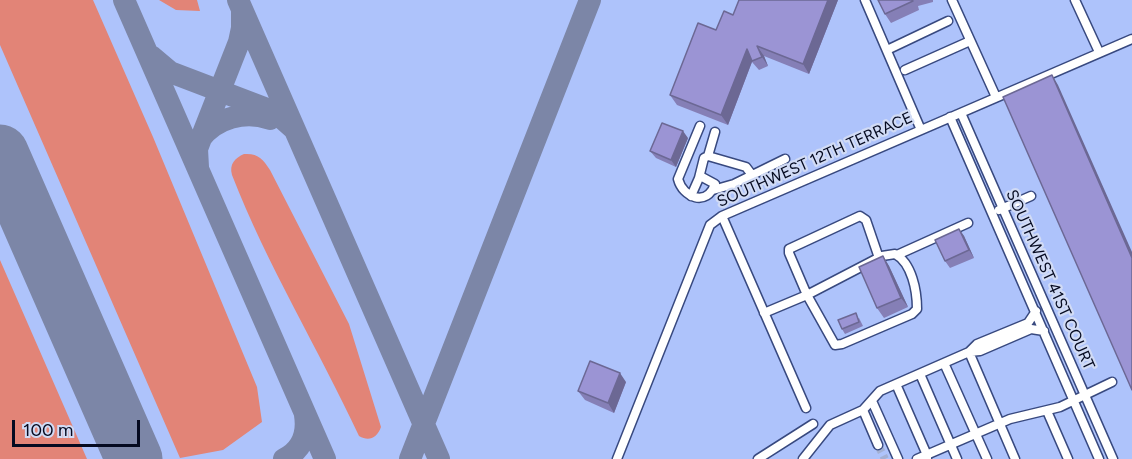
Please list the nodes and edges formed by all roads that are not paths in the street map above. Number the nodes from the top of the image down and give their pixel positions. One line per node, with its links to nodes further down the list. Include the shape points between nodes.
1 (865, 0): 7 (street)
2 (953, 0): 6 (street)
3 (1076, 0): 8 (street)
4 (948, 21): 7 (street)
5 (1132, 39): 8 (street, SOUTHWEST 12TH TERRACE)
6 (970, 41): 9 (street); 10 (street)
7 (887, 50): 14 (street)
8 (1099, 52): 10 (street, SOUTHWEST 12TH TERRACE)
9 (905, 70)
10 (996, 97): 11 (street, SOUTHWEST 12TH TERRACE)
11 (961, 113): 12 (street, SOUTHWEST 12TH TERRACE); 23 (street, SOUTHWEST 41ST COURT)
12 (950, 117): 14 (street, SOUTHWEST 12TH TERRACE); 24 (street, SOUTHWEST 41ST COURT)
13 (700, 126): 21 (street, via 678,179)
14 (921, 130): 25 (street, SOUTHWEST 12TH TERRACE)
15 (715, 132): 16 (street)
16 (708, 156): 18 (street, via 746,166); 19 (street)
17 (785, 159): 18 (street)
18 (752, 175): 20 (street)
19 (699, 178): 20 (street, via 715,184); 21 (street)
20 (713, 190): 21 (street, via 704,198)
21 (691, 196)
22 (1031, 196): 23 (street)
23 (1003, 208): 24 (street); 38 (street, SOUTHWEST 41ST COURT)
24 (992, 213): 30 (street, SOUTHWEST 41ST COURT)
25 (722, 216): 31 (street); 50 (street, SOUTHWEST 12TH TERRACE, via 710,225)
26 (968, 223): 27 (street)
27 (897, 255): 28 (street); 29 (street, via 913,280 917,309 912,314 835,345)
28 (879, 258): 29 (street); 29 (street, via 866,220 860,216 793,246 789,253)
29 (807, 295): 31 (street)
30 (1036, 311): 32 (street, SOUTHWEST 41ST COURT); 33 (street, via 1028,323 977,344)
31 (764, 313): 41 (street)
32 (1044, 331): 33 (street, via 1030,329); 39 (street, SOUTHWEST 41ST COURT)
33 (969, 352): 34 (street); 44 (street)
34 (944, 363): 35 (street); 46 (street)
35 (920, 374): 37 (street); 48 (street)
36 (1112, 382): 38 (street)
37 (896, 384): 40 (street, via 880,391); 49 (street)
38 (1084, 395): 39 (street); 60 (street, SOUTHWEST 41ST COURT)
39 (1075, 400): 43 (street); 59 (street, SOUTHWEST 41ST COURT)
40 (872, 401): 42 (street); 53 (street)
41 (806, 408)
42 (863, 410): 47 (street); 52 (street, via 830,425)
43 (1047, 411): 44 (street); 58 (street)
44 (1000, 423): 46 (street); 57 (street)
45 (813, 424): 51 (street)
46 (975, 434): 48 (street); 56 (street)
47 (878, 445)
48 (951, 445): 49 (street); 55 (street)
49 (927, 457): 54 (street)
50 (616, 459)
51 (758, 459)
52 (803, 459)
53 (898, 459)
54 (917, 459)
55 (957, 459)
56 (987, 459)
57 (1015, 459)
58 (1068, 459)
59 (1099, 459)
60 (1113, 459)

